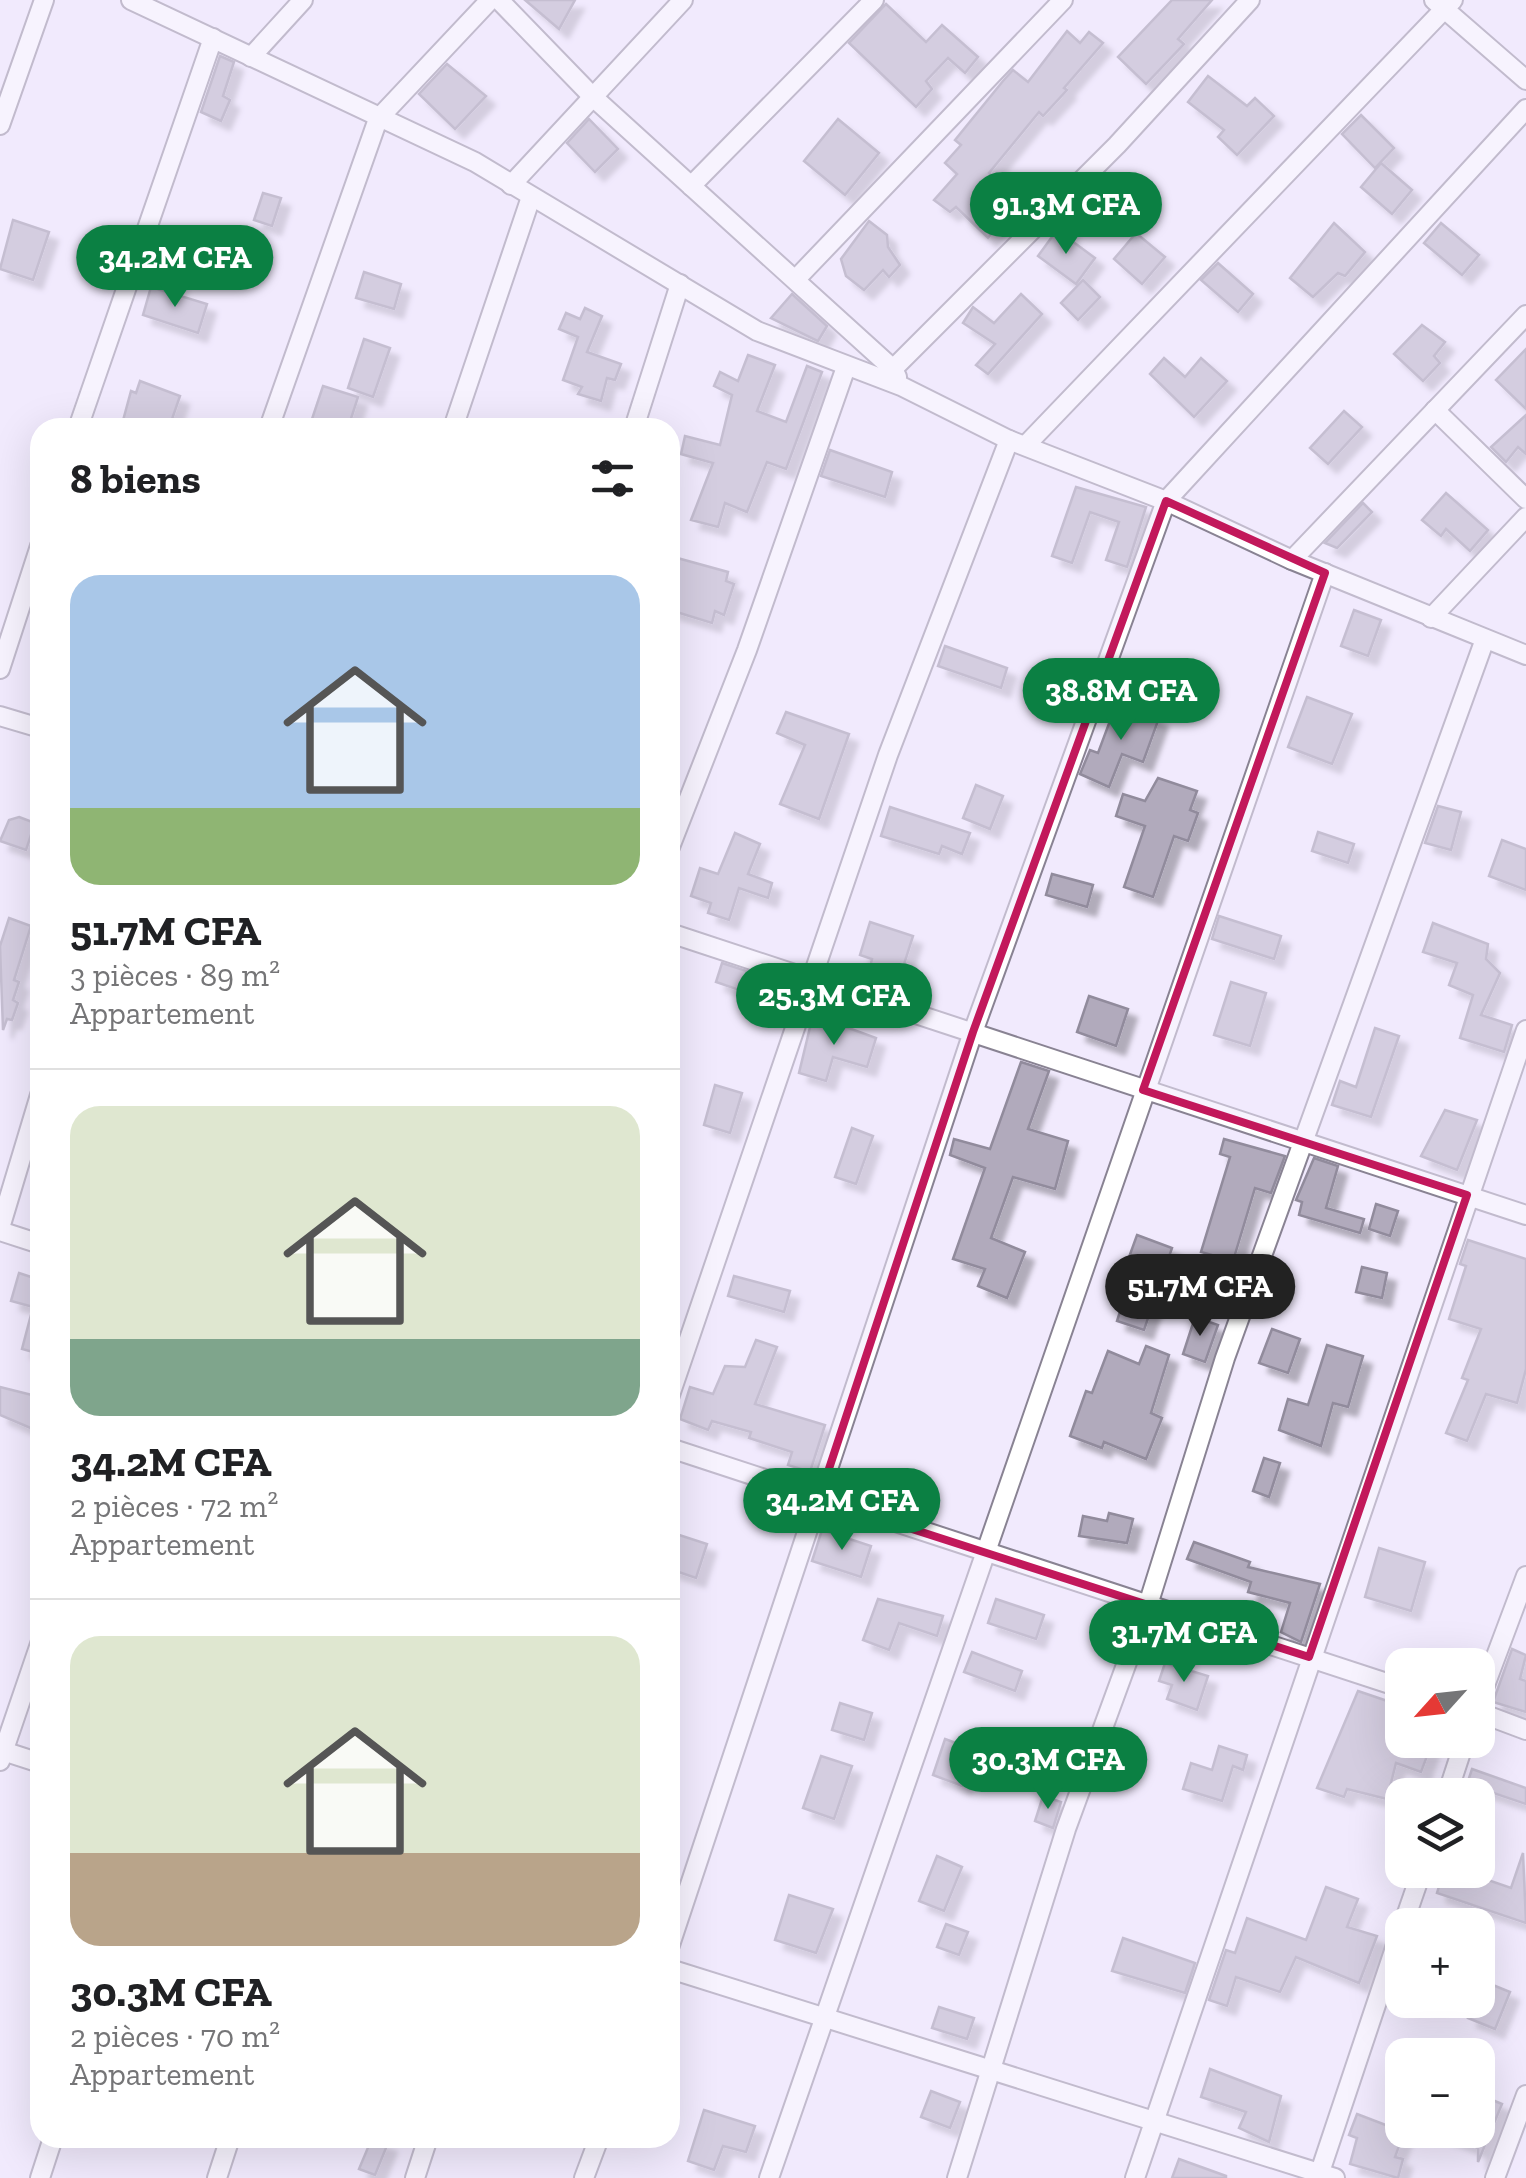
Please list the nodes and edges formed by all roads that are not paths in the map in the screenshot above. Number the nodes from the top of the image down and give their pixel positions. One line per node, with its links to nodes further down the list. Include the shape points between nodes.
1 (44, 0): 17 (street)
2 (131, 0): 11 (street)
3 (303, 0): 12 (street)
4 (490, 0): 16 (street)
5 (499, 0): 14 (street)
6 (683, 0): 14 (street)
7 (874, 0): 19 (street)
8 (1063, 0): 21 (street)
9 (1250, 0): 25 (street)
10 (1444, 3): 13 (street); 31 (street)
11 (213, 38): 12 (street); 27 (street)
12 (252, 57): 16 (street)
13 (1526, 80)
14 (593, 97): 18 (street); 19 (street)
15 (1526, 109): 33 (street)
16 (378, 119): 18 (street); 28 (street)
17 (0, 125)
18 (511, 185): 20 (street)
19 (691, 186): 21 (street)
20 (531, 197): 22 (street); 29 (street)
21 (796, 279): 25 (street)
22 (680, 284): 24 (street, via 757,331); 30 (street)
23 (1526, 315): 26 (street)
24 (846, 367): 25 (street); 44 (street)
25 (897, 378): 31 (street)
26 (1435, 410): 32 (street); 35 (street)
27 (81, 418)
28 (273, 418)
29 (456, 418)
30 (637, 418)
31 (1018, 442): 33 (street); 46 (street, via 888,754)
32 (1526, 499)
33 (1166, 501): 35 (street); 48 (street)
34 (1526, 517): 38 (street)
35 (1292, 560): 36 (street)
36 (1325, 573): 38 (street); 49 (street)
37 (30, 577): 41 (street)
38 (1431, 618): 39 (street)
39 (1485, 638): 40 (street); 51 (street)
40 (1526, 655)
41 (0, 669)
42 (0, 716): 43 (street)
43 (30, 725)
44 (680, 821)
45 (680, 936): 46 (street)
46 (810, 978): 48 (street); 56 (street)
47 (1526, 1030): 52 (street)
48 (973, 1032): 49 (street); 58 (street)
49 (1144, 1090): 51 (street); 59 (street)
50 (30, 1129): 54 (street)
51 (1307, 1143): 52 (street); 61 (street, via 1225,1358)
52 (1468, 1195): 53 (street); 62 (street)
53 (1526, 1215)
54 (0, 1229): 55 (street)
55 (30, 1240)
56 (680, 1365)
57 (680, 1451): 58 (street)
58 (819, 1499): 59 (street); 70 (street)
59 (987, 1555): 61 (street); 73 (street)
60 (1526, 1576): 63 (street)
61 (1148, 1604): 62 (street); 74 (street)
62 (1309, 1657): 65 (street); 76 (street)
63 (1495, 1659)
64 (30, 1672): 68 (street)
65 (1385, 1682)
66 (1495, 1718): 67 (street)
67 (1526, 1730)
68 (1, 1754): 69 (street)
69 (30, 1761)
70 (680, 1915)
71 (680, 1971): 73 (street)
72 (1385, 1983): 81 (street)
73 (826, 2018): 74 (street); 86 (street)
74 (988, 2068): 76 (street); 87 (street)
75 (1526, 2094): 89 (street)
76 (1154, 2120): 81 (street); 88 (street)
77 (50, 2148): 82 (street)
78 (227, 2148): 83 (street)
79 (425, 2148): 84 (street)
80 (595, 2148): 85 (street)
81 (1324, 2176)
82 (40, 2178)
83 (218, 2178)
84 (415, 2178)
85 (584, 2178)
86 (770, 2178)
87 (957, 2178)
88 (1135, 2178)
89 (1495, 2178)

